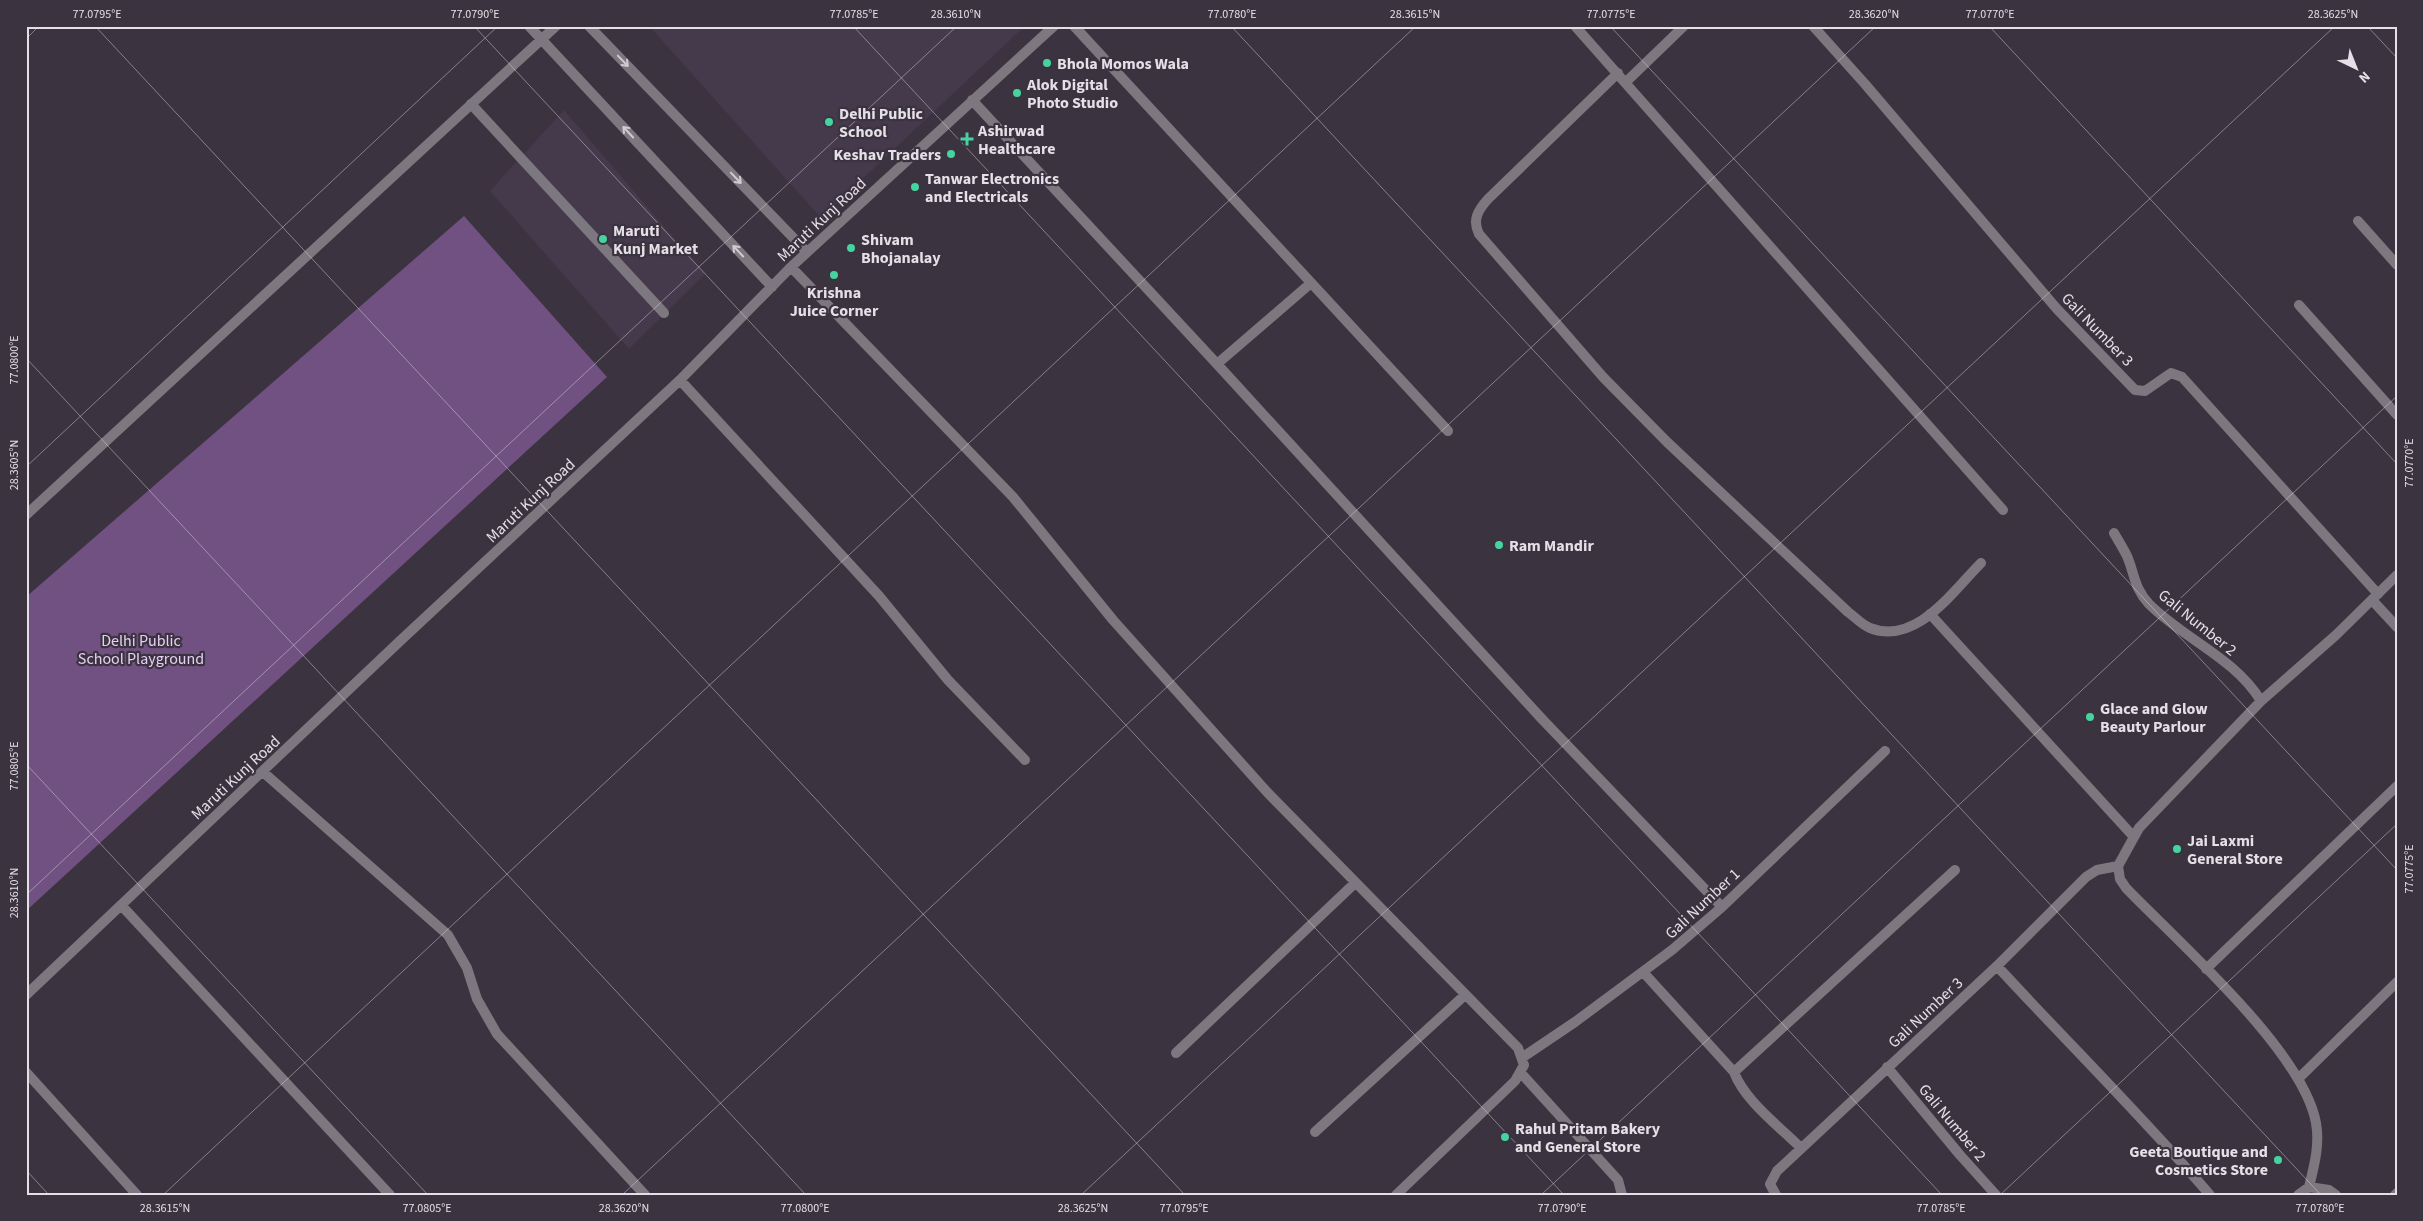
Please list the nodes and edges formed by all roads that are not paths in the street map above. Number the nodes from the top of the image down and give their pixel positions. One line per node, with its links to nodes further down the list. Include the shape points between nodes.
1 (528, 26): 9 (street)
2 (556, 26): 9 (street)
3 (589, 26): 15 (street, one-way to 15)
4 (1054, 26): 12 (street, Maruti Kunj Road)
5 (1074, 26): 18 (street)
6 (1575, 26): 10 (street)
7 (1684, 26): 11 (street)
8 (1813, 26): 31 (street, Gali Number 3, via 2056,309 2135,390 2145,391 2172,373 2182,377)
9 (541, 40): 13 (street); 19 (street, one-way to 9)
10 (1618, 73): 11 (street); 32 (street, via 1480,207 1475,226 1478,234 1641,416 1848,612 1868,627 1884,632 1916,625)
11 (1626, 82): 26 (street)
12 (972, 100): 15 (street, Maruti Kunj Road); 22 (street)
13 (471, 104): 21 (street); 27 (street)
14 (2358, 221): 16 (street)
15 (807, 252): 17 (street, Maruti Kunj Road)
16 (2397, 265)
17 (791, 267): 19 (street, Maruti Kunj Road); 42 (street, via 1013,497 1113,620)
18 (1310, 283): 22 (street); 25 (street)
19 (772, 287): 23 (street, Maruti Kunj Road)
20 (2299, 305): 24 (street)
21 (664, 313)
22 (1217, 364): 44 (street, via 1542,719)
23 (680, 380): 36 (street, via 879,596 968,702); 37 (street, Maruti Kunj Road)
24 (2397, 415)
25 (1448, 431)
26 (2003, 510)
27 (26, 515)
28 (2114, 532): 34 (street, Gali Number 2, via 2127,556 2134,582 2149,604 2243,676)
29 (1981, 563): 32 (street)
30 (2397, 575): 31 (street)
31 (2375, 597): 33 (street); 34 (street)
32 (1930, 614): 39 (street)
33 (2397, 627)
34 (2261, 700): 39 (street)
35 (1885, 751): 44 (street, Gali Number 1)
36 (1025, 760)
37 (263, 772): 43 (street, Maruti Kunj Road); 63 (street, via 448,935 497,1034)
38 (2397, 786): 46 (street)
39 (2133, 836): 40 (street)
40 (2118, 866): 45 (street, Gali Number 3, via 2097,870 2086,878); 46 (street, via 2120,880 2126,888)
41 (1956, 870): 55 (street)
42 (1354, 883): 50 (street); 51 (street)
43 (121, 905): 49 (street, Maruti Kunj Road); 62 (street)
44 (1722, 907): 47 (street, Gali Number 1)
45 (1997, 966): 53 (street, Gali Number 3); 68 (street, via 2161,1138)
46 (2206, 970): 57 (street, via 2264,1032)
47 (1644, 973): 52 (street, Gali Number 1); 55 (street)
48 (2397, 982): 57 (street)
49 (26, 995)
50 (1465, 995): 52 (street); 58 (street)
51 (1176, 1053)
52 (1523, 1056): 56 (street)
53 (1887, 1068): 59 (street, Gali Number 3); 67 (street, Gali Number 2)
54 (26, 1072): 61 (street)
55 (1734, 1072): 59 (street, via 1738,1084)
56 (1521, 1073): 64 (street); 65 (street, via 1618,1180)
57 (2299, 1078): 60 (street, via 2316,1124 2317,1151)
58 (1315, 1132)
59 (1801, 1148): 66 (street, Gali Number 3, via 1772,1177 1770,1184)
60 (2309, 1187): 69 (street); 70 (street, via 2330,1190)
61 (137, 1195)
62 (390, 1195)
63 (645, 1195)
64 (1396, 1195)
65 (1622, 1195)
66 (1776, 1195)
67 (1996, 1195)
68 (2210, 1195)
69 (2298, 1195)
70 (2336, 1195)

